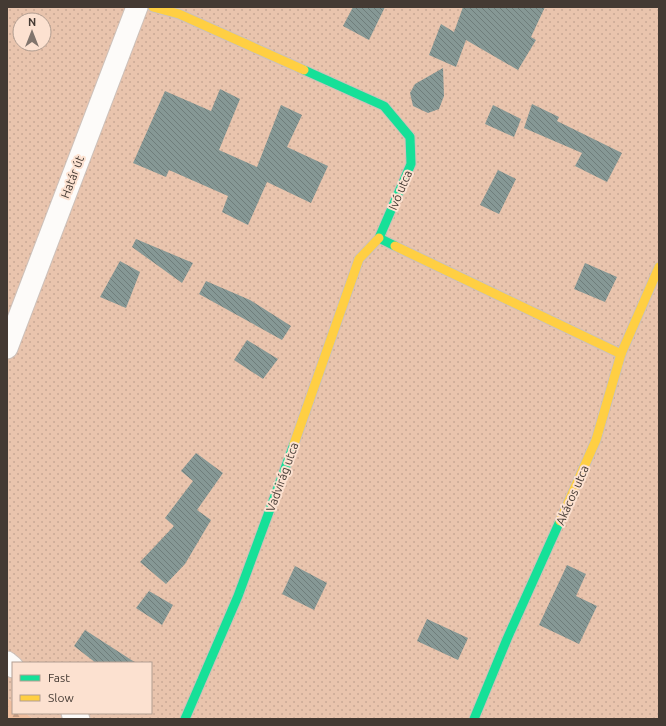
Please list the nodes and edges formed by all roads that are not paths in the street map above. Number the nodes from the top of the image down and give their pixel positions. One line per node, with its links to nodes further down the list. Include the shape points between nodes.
1 (136, 7): 5 (street, Határ út)
2 (153, 7): 3 (street, Ivó utca, via 179,14 384,106 410,137 410,164)
3 (379, 238): 6 (street); 7 (street, Vadvirág utca, via 359,259 309,405 238,596)
4 (659, 267): 6 (street, Akácos utca)
5 (7, 348)
6 (621, 354): 8 (street, Akácos utca, via 596,440)
7 (185, 719)
8 (474, 719)

